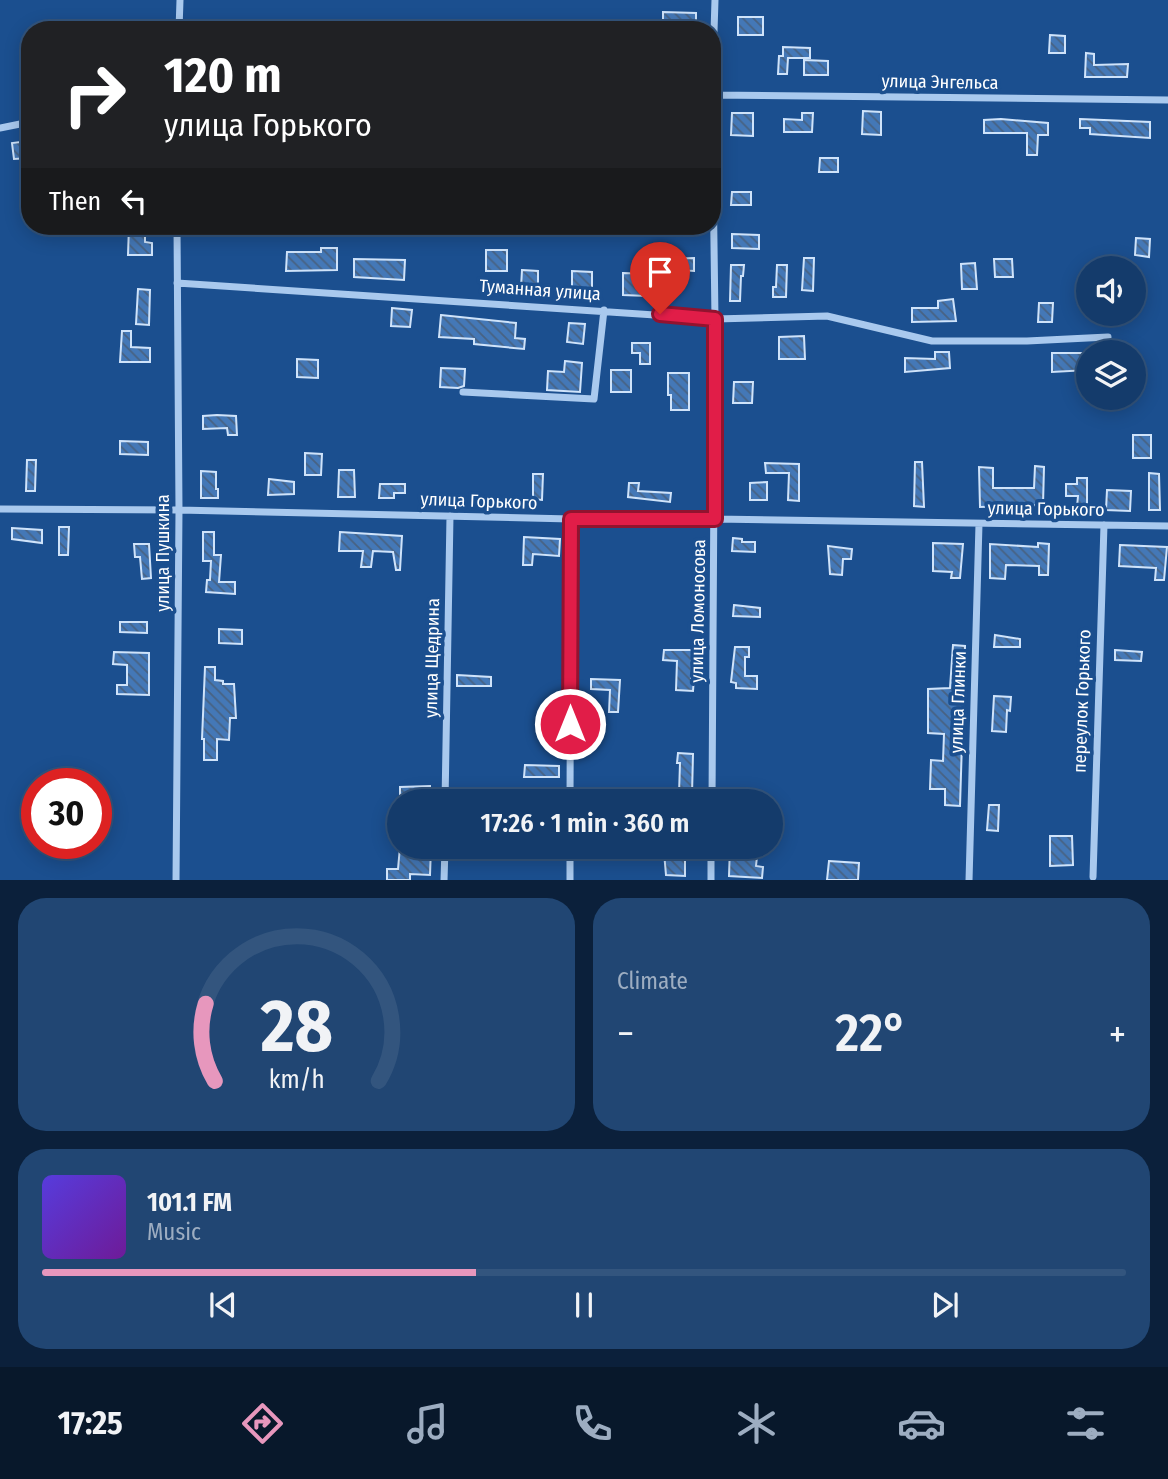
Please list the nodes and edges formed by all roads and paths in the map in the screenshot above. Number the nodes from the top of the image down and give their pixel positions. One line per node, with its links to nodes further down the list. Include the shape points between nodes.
1 (180, 0): 3 (street)
2 (715, 0): 4 (street, улица Ломоносова)
3 (179, 21)
4 (714, 21)
5 (721, 95): 6 (street, улица Энгельса)
6 (1168, 100)
7 (21, 124): 8 (street)
8 (0, 128)
9 (177, 235): 11 (street, улица Пушкина)
10 (714, 235): 13 (street, улица Ломоносова)
11 (177, 283): 12 (street, Туманная улица); 17 (street, улица Пушкина)
12 (604, 310): 13 (street, Туманная улица); 15 (street, via 594,399)
13 (715, 319): 14 (street, Туманная улица, via 827,316 932,341); 20 (street, улица Ломоносова)
14 (1108, 337)
15 (463, 392)
16 (0, 509): 17 (street, улица Горького)
17 (179, 510): 18 (street, улица Горького); 31 (street, улица Пушкина)
18 (450, 516): 19 (street, улица Горького); 24 (street, улица Щедрина)
19 (571, 519): 20 (street, улица Горького); 25 (street)
20 (715, 519): 21 (street, улица Горького); 26 (street, улица Ломоносова)
21 (979, 524): 22 (street, улица Горького); 35 (street, улица Глинки)
22 (1104, 526): 23 (street, улица Горького); 30 (street, переулок Горького)
23 (1168, 526)
24 (445, 789)
25 (570, 789)
26 (712, 789)
27 (444, 859): 32 (street)
28 (570, 859): 33 (street)
29 (711, 859): 34 (street)
30 (1093, 877)
31 (176, 880)
32 (444, 880)
33 (570, 880)
34 (711, 880)
35 (969, 880)

